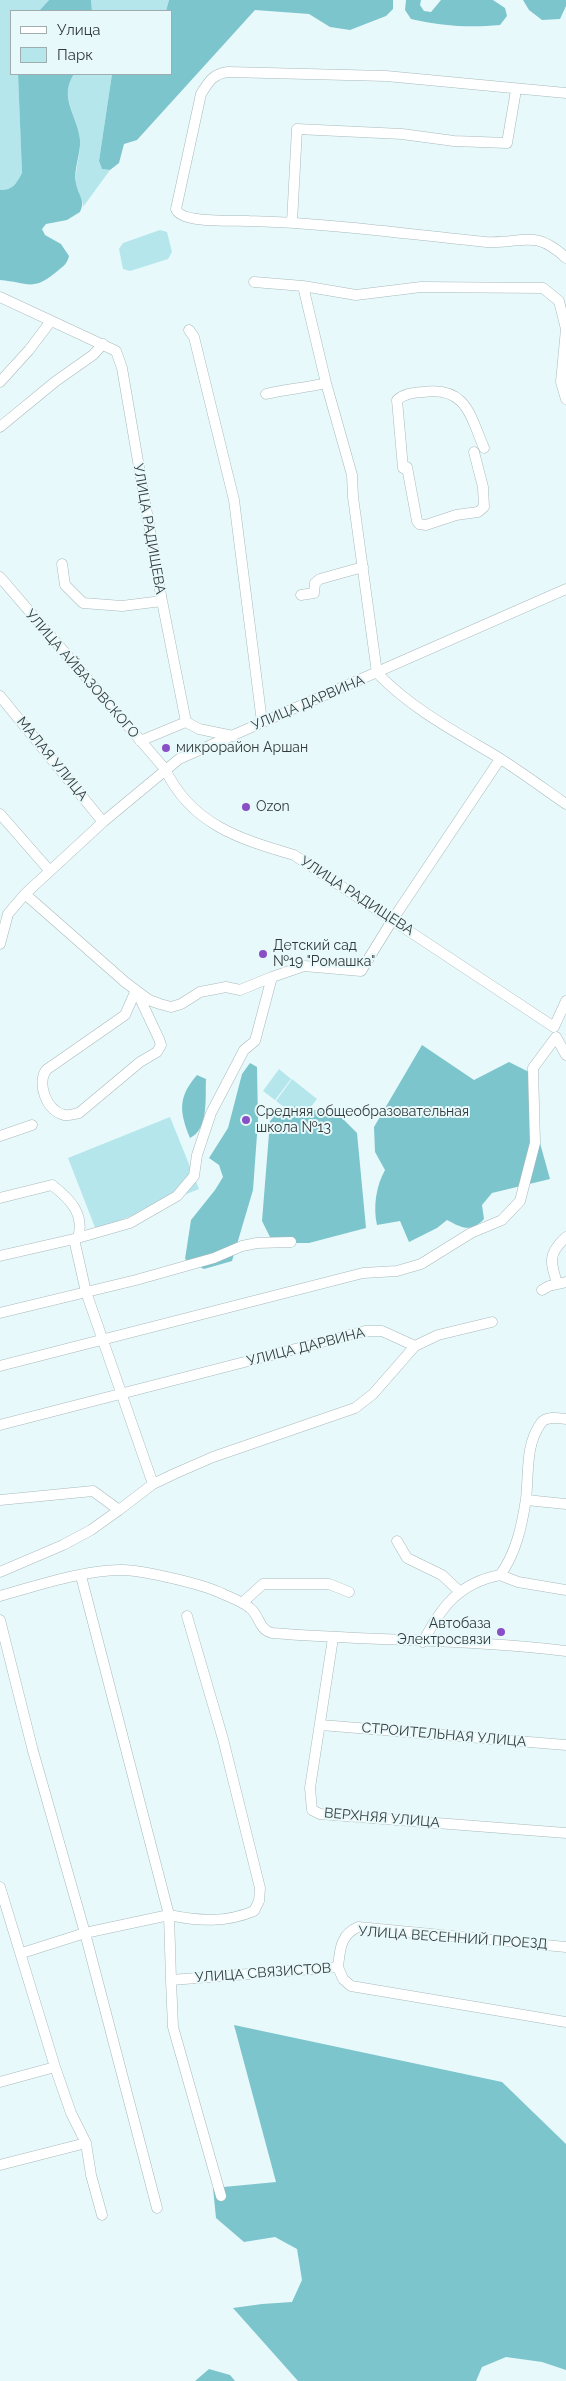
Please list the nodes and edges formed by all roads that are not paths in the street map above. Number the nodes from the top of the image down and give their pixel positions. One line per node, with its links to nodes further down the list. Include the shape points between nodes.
1 (516, 90): 2 (street); 3 (street, via 508,143 297,129); 3 (street, via 386,76 217,74 202,94 177,212 203,220)
2 (566, 93)
3 (292, 222): 4 (street, via 486,242 542,240)
4 (566, 258)
5 (254, 282): 6 (street)
6 (303, 286): 9 (street, via 356,295 421,287 543,288 559,301); 13 (street)
7 (0, 297): 8 (street)
8 (51, 321): 11 (street); 12 (street)
9 (566, 329): 15 (street, via 561,382)
10 (190, 330): 27 (street, via 234,500)
11 (103, 344): 16 (street); 23 (street, УЛИЦА РАДИЩЕВА, via 116,352 122,368)
12 (0, 382)
13 (326, 384): 14 (street); 19 (street, via 352,475)
14 (266, 394)
15 (566, 399)
16 (0, 427)
17 (479, 450): 17 (street, via 484,507 478,512 419,524 405,467 398,400 404,394 436,390 450,392 458,397 472,419)
18 (62, 564): 23 (street, via 65,585 83,603 122,606)
19 (363, 567): 22 (street, via 320,579 315,583 314,593); 24 (street)
20 (0, 577): 29 (street, УЛИЦА АЙВАЗОВСКОГО)
21 (566, 589): 24 (street, УЛИЦА ДАРВИНА)
22 (301, 595)
23 (162, 601): 26 (street, УЛИЦА РАДИЩЕВА)
24 (377, 673): 27 (street, УЛИЦА ДАРВИНА); 30 (street, via 397,694)
25 (0, 696): 34 (street, МАЛАЯ УЛИЦА)
26 (186, 722): 28 (street, via 200,729); 29 (street)
27 (262, 722): 28 (street, УЛИЦА ДАРВИНА)
28 (233, 736): 31 (street, УЛИЦА ДАРВИНА, via 179,759)
29 (140, 741): 31 (street, УЛИЦА АЙВАЗОВСКОГО)
30 (500, 759): 32 (street); 37 (street)
31 (165, 769): 34 (street, УЛИЦА ДАРВИНА); 37 (street, УЛИЦА РАДИЩЕВА, via 173,785 201,817 255,844 294,855)
32 (566, 804)
33 (0, 814): 35 (street)
34 (103, 822): 35 (street, УЛИЦА ДАРВИНА)
35 (49, 870): 36 (street, УЛИЦА ДАРВИНА)
36 (25, 894): 38 (street, УЛИЦА ДАРВИНА); 41 (street)
37 (393, 919): 40 (street, via 361,971 304,966); 43 (street, УЛИЦА РАДИЩЕВА)
38 (3, 922): 39 (street, УЛИЦА ДАРВИНА)
39 (0, 944)
40 (272, 977): 41 (street, via 240,990 231,987 200,992 171,1007 149,1000); 49 (street, via 256,1040 244,1050 211,1113 197,1155 194,1176 177,1196 130,1223)
41 (136, 990): 41 (street, via 125,1015 43,1074 42,1091 60,1114 79,1113 140,1062 157,1052 161,1045 159,1039)
42 (566, 1001): 43 (street)
43 (555, 1032): 44 (street); 57 (street, via 533,1068 535,1143 520,1201 502,1220 465,1236 421,1264 397,1271 363,1273)
44 (566, 1055)
45 (32, 1125): 46 (street)
46 (0, 1136)
47 (0, 1198): 49 (street, via 52,1185 74,1206 81,1230)
48 (566, 1236): 52 (street, via 551,1258 552,1272)
49 (76, 1239): 51 (street); 54 (street)
50 (291, 1242): 54 (street, via 242,1246 214,1258)
51 (0, 1256)
52 (561, 1282): 53 (street)
53 (542, 1290)
54 (86, 1292): 55 (street); 57 (street)
55 (0, 1313)
56 (492, 1322): 58 (street, via 438,1335)
57 (103, 1341): 59 (street); 60 (street)
58 (415, 1346): 60 (street, УЛИЦА ДАРВИНА, via 382,1331 365,1331); 63 (street, via 390,1376 355,1408 213,1457)
59 (0, 1366)
60 (120, 1394): 62 (street, УЛИЦА ДАРВИНА); 63 (street)
61 (566, 1418): 65 (street, via 548,1418 541,1422 530,1448)
62 (0, 1425)
63 (153, 1484): 67 (street)
64 (0, 1500): 67 (street, via 93,1491)
65 (526, 1500): 66 (street); 70 (street, via 513,1556)
66 (566, 1504)
67 (119, 1510): 69 (street, via 63,1545)
68 (397, 1541): 73 (street, via 407,1558 442,1576)
69 (0, 1572)
70 (500, 1575): 72 (street, via 518,1582); 73 (street, via 475,1582)
71 (81, 1576): 75 (street); 76 (street, via 123,1570 220,1592); 86 (street)
72 (566, 1590)
73 (459, 1591): 80 (street, via 434,1621)
74 (349, 1592): 76 (street, via 328,1584 263,1584)
75 (0, 1596)
76 (242, 1603): 79 (street, via 252,1609 266,1631)
77 (187, 1616): 86 (street, via 223,1739 260,1888 254,1911 240,1917 195,1920)
78 (0, 1620): 87 (street)
79 (333, 1638): 80 (street); 82 (street, ВЕРХНЯЯ УЛИЦА)
80 (422, 1642): 81 (street)
81 (566, 1651)
82 (321, 1725): 83 (street, СТРОИТЕЛЬНАЯ УЛИЦА); 84 (street, ВЕРХНЯЯ УЛИЦА, via 310,1788 312,1810 320,1814)
83 (566, 1746)
84 (566, 1833)
85 (0, 1887): 89 (street)
86 (169, 1915): 87 (street); 91 (street)
87 (85, 1933): 89 (street); 98 (street)
88 (566, 1947): 90 (street, УЛИЦА ВЕСЕННИЙ ПРОЕЗД, via 358,1927 344,1938)
89 (22, 1953): 93 (street)
90 (338, 1967): 91 (street, УЛИЦА СВЯЗИСТОВ); 92 (street, УЛИЦА СВЯЗИСТОВ, via 343,1979 351,1986)
91 (171, 1980): 97 (street, via 173,2027)
92 (566, 2022)
93 (55, 2067): 94 (street); 95 (street, via 71,2113)
94 (0, 2082)
95 (86, 2143): 96 (street); 99 (street)
96 (0, 2165)
97 (221, 2196)
98 (157, 2208)
99 (102, 2215)

